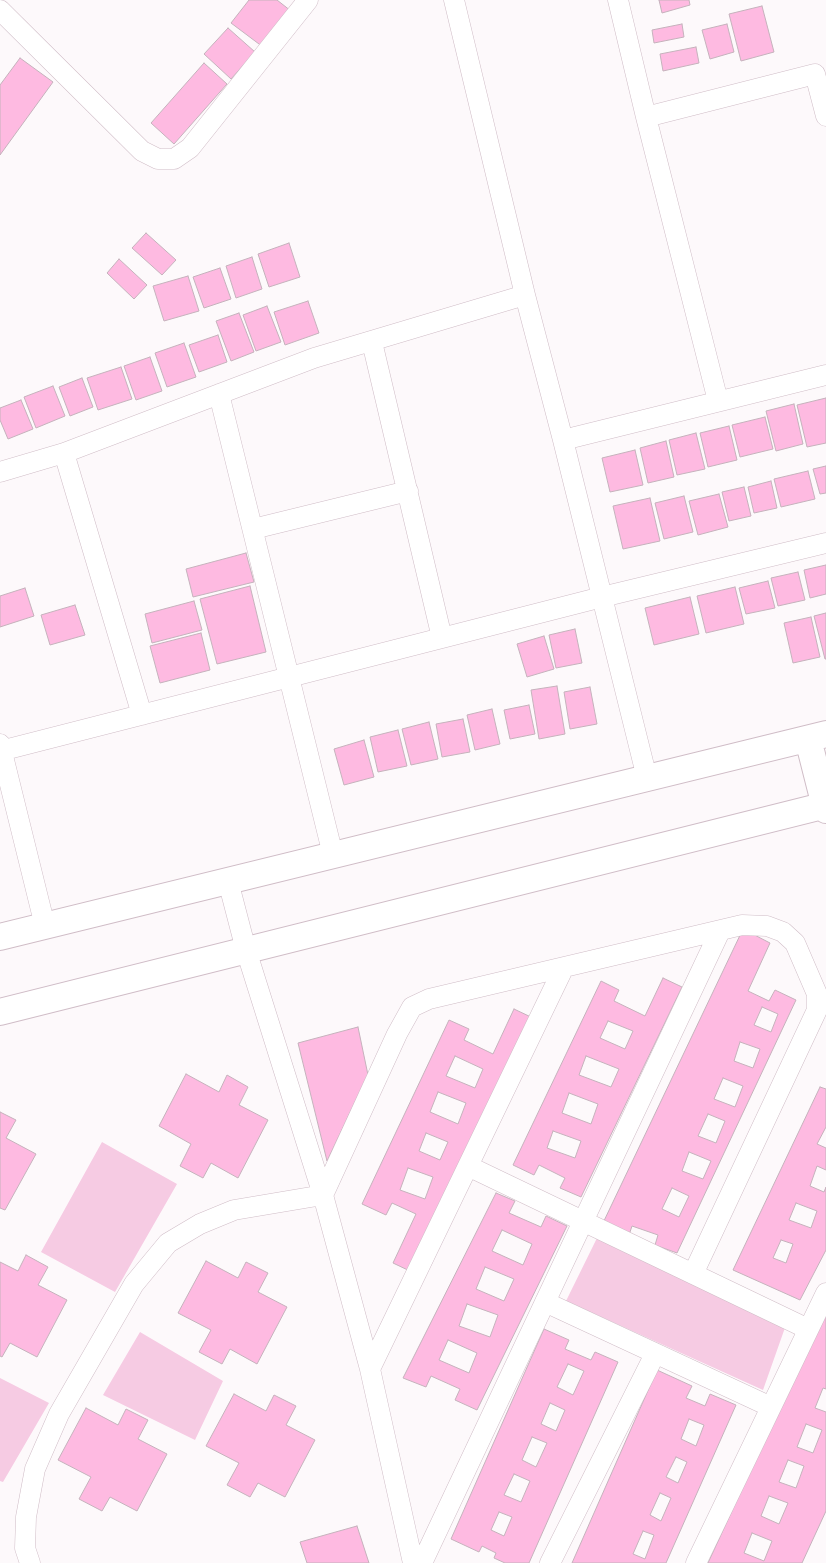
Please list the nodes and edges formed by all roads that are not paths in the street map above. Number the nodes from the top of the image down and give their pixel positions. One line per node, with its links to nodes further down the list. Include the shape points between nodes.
1 (454, 0): 7 (street)
2 (618, 0): 6 (street)
3 (297, 4): 4 (street, via 190,148 174,159 158,159 142,151)
4 (0, 10)
5 (826, 116): 6 (street, via 815,74)
6 (646, 117): 11 (street)
7 (524, 295): 8 (street); 12 (street)
8 (372, 342): 10 (street, via 314,358); 15 (street)
9 (826, 375): 11 (street)
10 (219, 394): 13 (street); 16 (street)
11 (718, 402): 12 (street)
12 (564, 440): 18 (street)
13 (64, 453): 14 (street); 21 (street)
14 (0, 472)
15 (408, 491): 16 (street); 19 (street)
16 (253, 529): 20 (street)
17 (826, 543): 18 (street)
18 (602, 597): 19 (street); 24 (street)
19 (442, 638): 20 (street)
20 (290, 677): 21 (street); 26 (street)
21 (142, 715): 23 (street)
22 (817, 737): 24 (street); 25 (street)
23 (1, 748): 28 (street)
24 (647, 778): 26 (street)
25 (826, 807): 31 (street)
26 (334, 855): 27 (street)
27 (228, 881): 28 (street); 31 (street)
28 (45, 926): 30 (street)
29 (720, 931): 32 (street); 36 (street); 37 (street, via 742,924 767,926 784,932 795,943 818,1003 814,1018)
30 (0, 937)
31 (246, 950): 33 (street); 35 (street)
32 (564, 968): 34 (street); 35 (street, via 429,999 412,1007)
33 (0, 1012)
34 (470, 1167): 36 (street); 42 (street)
35 (323, 1195): 42 (street); 44 (street, via 234,1210 200,1224 168,1243 134,1284 59,1414 35,1468 26,1517 25,1548)
36 (583, 1222): 37 (street); 39 (street)
37 (693, 1274): 40 (street)
38 (826, 1292): 40 (street)
39 (545, 1302): 41 (street); 46 (street)
40 (808, 1330): 43 (street)
41 (655, 1354): 43 (street); 47 (street)
42 (370, 1369): 45 (street)
43 (771, 1407): 48 (street)
44 (30, 1563)
45 (413, 1563)
46 (422, 1563)
47 (550, 1563)
48 (696, 1563)

